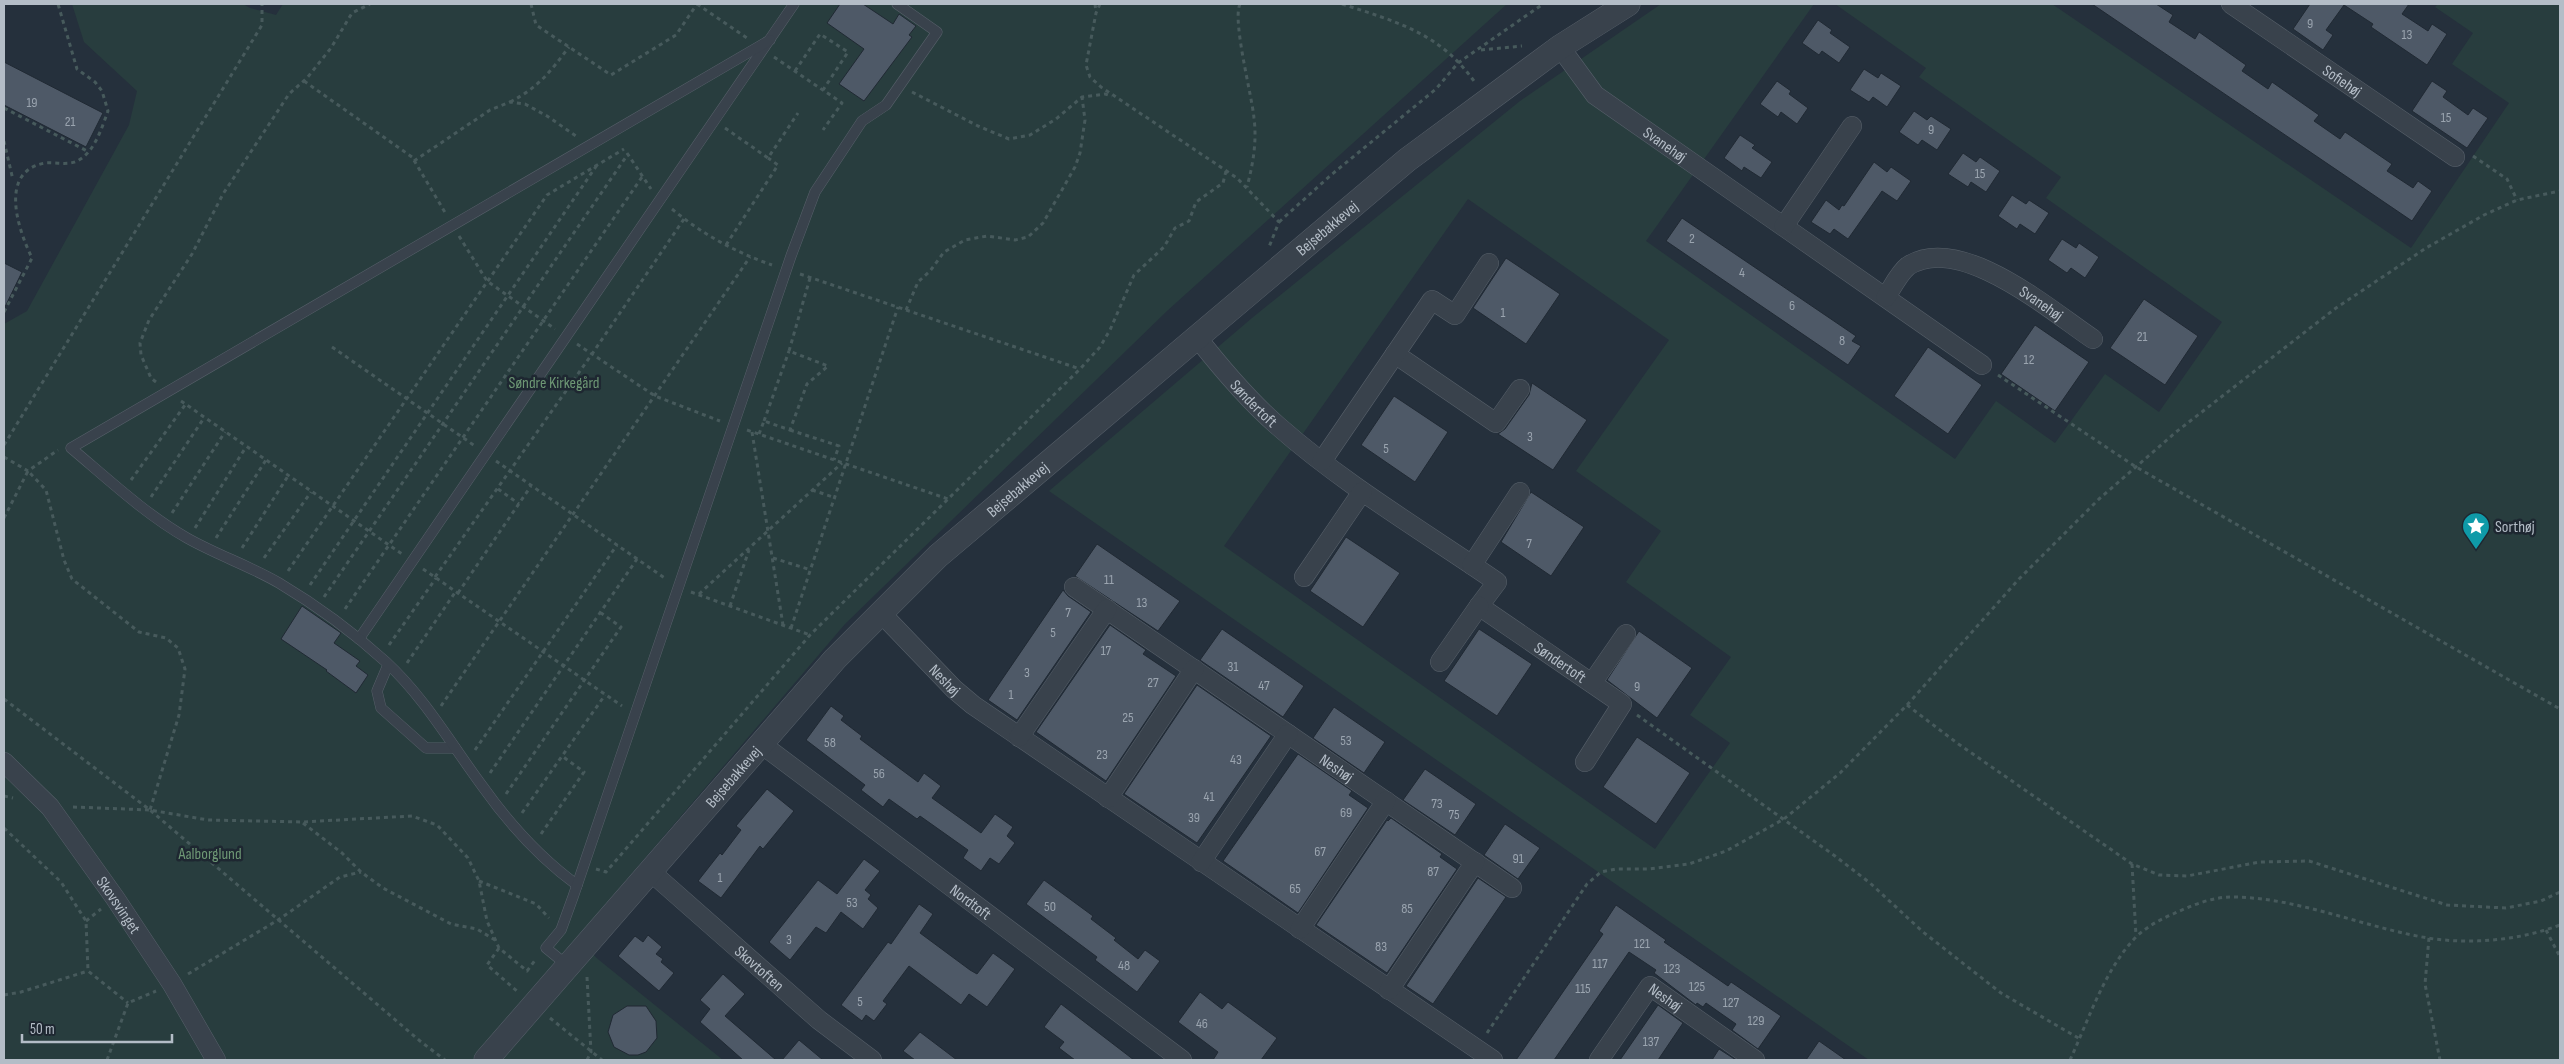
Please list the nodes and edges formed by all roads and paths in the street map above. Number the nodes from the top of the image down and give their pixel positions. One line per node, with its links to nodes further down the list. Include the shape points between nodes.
1 (58, 4): 41 (path, via 78,69 95,82 106,100 108,111)
2 (262, 4): 86 (path, via 262,25)
3 (370, 4): 25 (path, via 352,13 331,48)
4 (531, 4): 16 (path, via 536,25)
5 (697, 4): 16 (path, via 676,35 611,75); 18 (path)
6 (794, 4): 18 (lane, via 770,40)
7 (897, 4): 26 (lane, via 937,32)
8 (1094, 4): 15 (path)
9 (1100, 4): 15 (path)
10 (1240, 4): 50 (path, via 1239,29 1255,127 1254,162)
11 (1342, 4): 22 (path, via 1432,39)
12 (1543, 4): 20 (path)
13 (1628, 4): 17 (street, Bejsebakkevej)
14 (2231, 4): 43 (street, Sofiehøj)
15 (1096, 13): 29 (path, via 1086,65 1090,77)
16 (568, 47): 31 (path, via 548,75 532,90)
17 (1560, 47): 57 (street, Svanehøj, via 1595,95); 67 (street, Bejsebakkevej, via 1407,160)
18 (760, 48): 21 (lane); 23 (path); 24 (lane)
19 (1531, 48): 20 (path)
20 (1479, 50): 22 (path)
21 (747, 52): 24 (lane); 37 (lane)
22 (1458, 63): 27 (path, via 1467,70); 55 (path, via 1436,89)
23 (795, 71): 28 (path); 28 (path, via 820,34 848,52)
24 (744, 76): 34 (lane)
25 (304, 81): 45 (path); 75 (path, via 289,94 222,194 192,254 143,332 140,343 144,365 151,378)
26 (900, 85): 30 (path, via 1009,139 1030,135); 62 (lane, via 886,105 862,121 815,192)
27 (1478, 88)
28 (823, 90): 36 (path, via 842,103)
29 (1115, 96): 30 (path); 47 (path)
30 (1082, 97): 65 (path, via 1085,120 1080,153 1042,223 1028,237 1015,240 987,236 965,240 944,252 918,282)
31 (510, 102): 39 (path, via 524,104 547,116); 45 (path, via 490,110)
32 (4, 108): 41 (path)
33 (798, 113): 44 (path)
34 (715, 120): 44 (path); 52 (lane)
35 (1852, 126): 57 (street)
36 (823, 130)
37 (613, 131): 39 (lane); 40 (path)
38 (4, 141): 49 (path)
39 (588, 145): 56 (lane)
40 (624, 149): 42 (path); 46 (path)
41 (90, 152): 49 (path, via 79,161 37,164 18,173)
42 (628, 154): 48 (path); 81 (path)
43 (2455, 157): 53 (path, via 2469,153 2506,179)
44 (768, 158): 58 (path, via 778,165)
45 (414, 161): 56 (path)
46 (598, 164): 76 (path, via 546,195); 78 (path)
47 (1226, 171): 50 (path); 73 (path, via 1222,183 1196,202 1189,221 1175,228 1164,247 1134,275 1110,330)
48 (642, 177): 52 (path); 85 (path)
49 (14, 181): 66 (path, via 13,208 32,258)
50 (1247, 187): 55 (path)
51 (2560, 191): 53 (path)
52 (660, 199): 54 (path); 89 (lane)
53 (2517, 200): 96 (path, via 2426,248 2336,308 2176,432)
54 (684, 219): 58 (path, via 708,237); 98 (path)
55 (1279, 222): 59 (path)
56 (452, 225): 75 (lane)
57 (1784, 226): 63 (street, Svanehøj)
58 (726, 245): 60 (path)
59 (1267, 254)
60 (750, 258): 62 (path); 111 (path)
61 (1489, 263): 71 (street, via 1455,315 1432,300)
62 (786, 270): 127 (lane)
63 (1886, 297): 68 (street, Svanehøj, via 1907,267 1934,258 1956,259 1998,275); 72 (street, Svanehøj)
64 (898, 307): 65 (path); 70 (path, via 810,278); 95 (path)
65 (906, 310): 73 (path)
66 (4, 311)
67 (1196, 336): 93 (street, Søndertoft, via 1248,398); 135 (street, Bejsebakkevej, via 938,556)
68 (2093, 339)
69 (332, 347): 76 (path)
70 (788, 351): 80 (path); 82 (path, via 828,366 806,384)
71 (1395, 354): 74 (street, via 1496,423); 93 (street)
72 (1982, 365): 96 (path)
73 (1080, 369): 108 (path)
74 (1520, 390)
75 (167, 392): 88 (lane)
76 (407, 398): 78 (path); 126 (path)
77 (185, 404): 103 (path)
78 (428, 413): 81 (path); 130 (path)
79 (204, 418): 110 (path)
80 (764, 421): 82 (path); 92 (path, via 759,434)
81 (443, 424): 85 (path); 133 (path)
82 (790, 430): 92 (path, via 839,446)
83 (225, 432): 113 (path)
84 (752, 432): 114 (path)
85 (462, 437): 89 (path); 137 (path)
86 (4, 446)
87 (246, 446): 115 (path)
88 (71, 448): 97 (path, via 56,450); 103 (lane)
89 (486, 454): 98 (path); 142 (lane)
90 (4, 457): 97 (path)
91 (266, 460): 118 (path)
92 (834, 460): 94 (path)
93 (1322, 461): 105 (street, Søndertoft)
94 (842, 463): 95 (path); 102 (path)
95 (847, 465): 107 (path); 108 (path)
96 (2136, 467): 151 (path, via 2099,498 2019,579); 152 (path)
97 (28, 471): 112 (path); 167 (path, via 46,490 72,579 139,632 166,638 178,648 185,669 179,715)
98 (510, 471): 100 (path); 101 (path)
99 (288, 476): 121 (path)
100 (531, 486): 109 (path); 111 (path)
101 (498, 489): 109 (path); 143 (path, via 435,577)
102 (812, 490): 107 (path); 114 (path)
103 (124, 491): 110 (lane)
104 (312, 492): 124 (path)
105 (1362, 492): 122 (street, Søndertoft); 125 (street)
106 (1520, 492): 122 (street)
107 (836, 498): 123 (path)
108 (948, 499): 141 (path)
109 (519, 504): 146 (path)
110 (144, 508): 113 (lane)
111 (573, 515): 116 (path); 153 (path)
112 (4, 518)
113 (165, 524): 115 (lane)
114 (769, 530): 117 (path); 119 (path)
115 (188, 539): 118 (lane)
116 (617, 545): 120 (path); 161 (path)
117 (750, 548): 129 (path); 131 (path)
118 (209, 549): 121 (lane)
119 (773, 558): 123 (path); 138 (path)
120 (638, 559): 127 (path); 136 (path)
121 (233, 561): 124 (lane)
122 (1472, 565): 132 (street, Søndertoft, via 1497,582)
123 (811, 570): 139 (path)
124 (255, 572): 126 (lane)
125 (1304, 577)
126 (279, 584): 130 (lane)
127 (678, 587): 129 (path); 176 (lane)
128 (1074, 587): 134 (street, Neshøj)
129 (698, 595): 131 (path)
130 (301, 599): 133 (lane)
131 (730, 606): 138 (path)
132 (1479, 606): 144 (street, Søndertoft); 147 (street, Søndertoft)
133 (316, 609): 137 (lane)
134 (1107, 609): 145 (street, Neshøj); 155 (street)
135 (880, 612): 155 (street, Neshøj, via 954,689); 156 (street, Bejsebakkevej)
136 (601, 613): 162 (path); 165 (path, via 621,627)
137 (336, 623): 142 (lane)
138 (783, 626): 139 (path)
139 (791, 628): 141 (path)
140 (1626, 634): 147 (street, Søndertoft)
141 (810, 635): 176 (path, via 606,872)
142 (359, 640): 143 (lane)
143 (384, 661): 146 (lane); 157 (lane, via 378,691 381,708 426,748)
144 (1440, 662)
145 (1194, 669): 154 (street, Neshøj); 163 (street)
146 (399, 675): 153 (lane)
147 (1592, 683): 150 (street, Søndertoft)
148 (605, 694): 158 (path)
149 (4, 699): 167 (path)
150 (1622, 704): 160 (street); 168 (path)
151 (1907, 705): 168 (path, via 1840,773); 175 (path)
152 (2560, 709)
153 (434, 716): 157 (lane)
154 (1288, 734): 164 (street, Neshøj); 173 (street)
155 (1019, 738): 163 (street, Neshøj)
156 (760, 743): 178 (street, Bejsebakkevej); 207 (street, Nordtoft)
157 (455, 748): 161 (lane)
158 (562, 756): 170 (path); 172 (path, via 584,772)
159 (4, 762): 166 (street, Skovsvinget)
160 (1585, 762)
161 (466, 763): 162 (lane)
162 (481, 786): 165 (lane)
163 (1108, 798): 173 (street, Neshøj)
164 (1386, 801): 174 (street, Neshøj); 185 (street)
165 (497, 806): 170 (lane)
166 (50, 807): 167 (path); 195 (street, Skovsvinget, via 116,898)
167 (150, 810): 169 (path, via 208,820); 183 (path)
168 (1784, 819): 199 (path, via 1870,883 2001,994); 200 (path, via 1726,851 1689,864 1648,870 1616,868 1601,872 1587,884)
169 (302, 822): 177 (path); 179 (path, via 412,816 437,825 468,858)
170 (513, 826): 172 (lane)
171 (4, 828): 194 (path, via 60,882 86,920)
172 (532, 847): 180 (lane)
173 (1201, 862): 185 (street, Neshøj)
174 (1475, 862): 181 (street, Neshøj); 196 (street)
175 (2132, 864): 182 (path, via 2159,874 2187,876 2260,862 2309,860 2447,904 2506,908); 188 (path)
176 (583, 866): 180 (lane)
177 (361, 872): 183 (path, via 340,877); 190 (path, via 383,888 452,924 477,929)
178 (651, 872): 193 (street, Bejsebakkevej); 206 (street, Skovtoften, via 819,1020)
179 (479, 881): 186 (path, via 536,904); 190 (path, via 487,921)
180 (577, 885): 186 (lane)
181 (1512, 888)
182 (2560, 892)
183 (278, 920): 195 (path); 203 (path)
184 (2560, 925): 187 (path)
185 (1300, 929): 196 (street, Neshøj)
186 (561, 930): 191 (lane)
187 (2546, 930): 189 (path, via 2483,941); 192 (path)
188 (2136, 937): 189 (path, via 2154,923 2189,906 2229,897 2264,899); 199 (path, via 2108,976)
189 (2429, 938): 212 (path, via 2425,984)
190 (496, 941): 191 (path, via 499,948 527,971)
191 (546, 948): 193 (lane)
192 (2560, 957)
193 (575, 958): 204 (street, Bejsebakkevej); 205 (path, via 587,966 592,1052)
194 (88, 971): 197 (path, via 21,992); 198 (path)
195 (172, 984): 198 (path); 202 (street, Skovsvinget)
196 (1389, 990): 200 (street, Neshøj)
197 (4, 994)
198 (128, 1004): 201 (path)
199 (2080, 1039): 211 (path)
200 (1476, 1049): 208 (street, Neshøj)
201 (106, 1060)
202 (216, 1060)
203 (445, 1060)
204 (486, 1060)
205 (588, 1060)
206 (872, 1060)
207 (1182, 1060)
208 (1493, 1060)
209 (1598, 1060): 210 (street, Neshøj, via 1650,986)
210 (1755, 1060)
211 (2070, 1060)
212 (2440, 1060)

